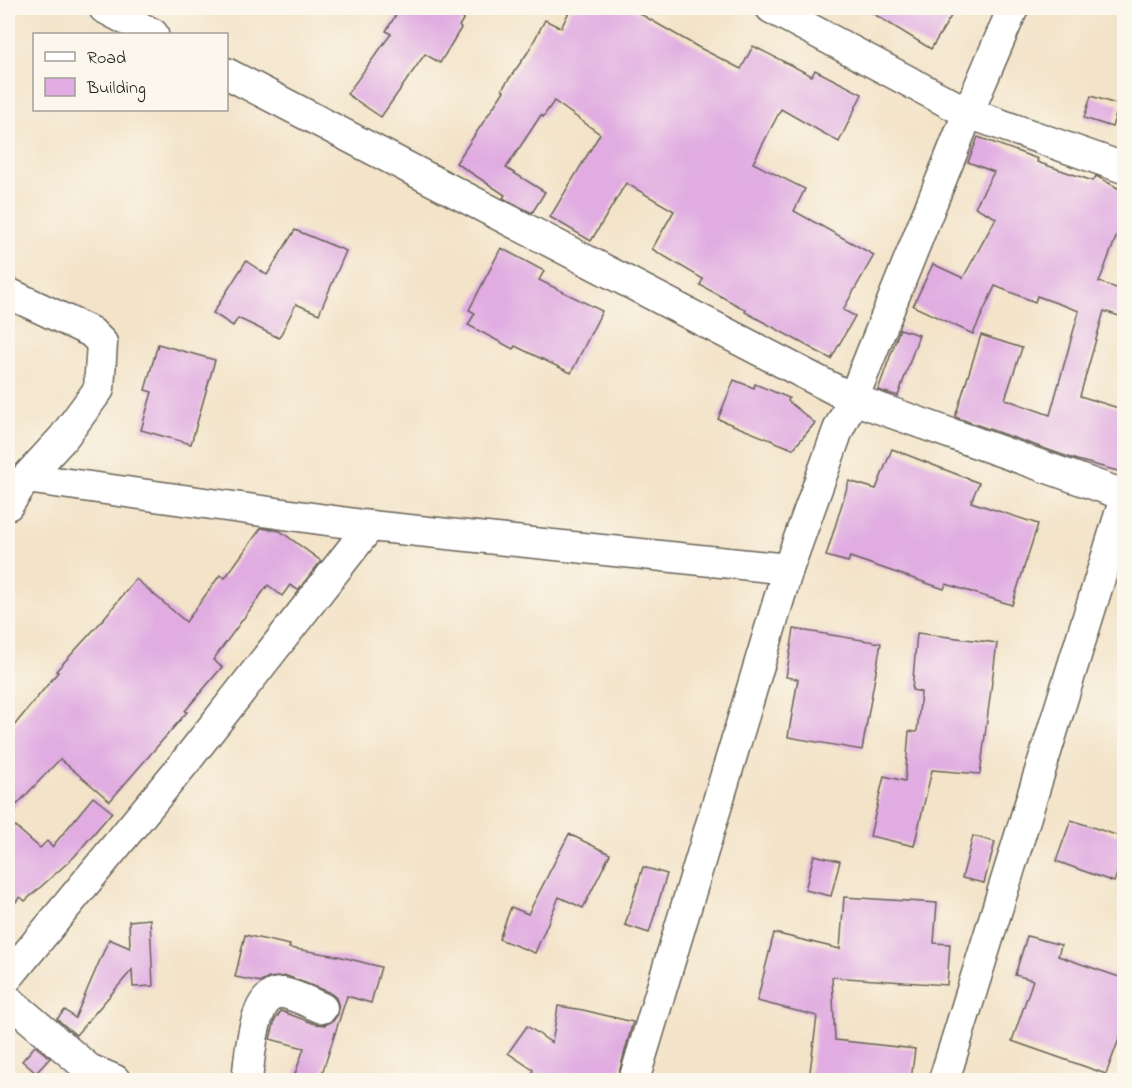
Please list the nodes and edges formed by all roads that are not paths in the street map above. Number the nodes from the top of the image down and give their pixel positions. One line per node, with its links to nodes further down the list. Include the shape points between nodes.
1 (104, 8): 4 (street)
2 (771, 8): 6 (street)
3 (1013, 8): 6 (street)
4 (151, 33)
5 (228, 74): 9 (street)
6 (968, 113): 7 (street); 9 (street)
7 (1125, 168)
8 (8, 293): 10 (street, via 91,332 102,343 99,389 63,438)
9 (853, 399): 11 (street); 15 (street)
10 (26, 478): 13 (street); 14 (street)
11 (1125, 495)
12 (1125, 501): 22 (street)
13 (8, 505)
14 (370, 526): 15 (street); 16 (street, via 186,761)
15 (788, 569): 21 (street)
16 (8, 977)
17 (8, 1000): 19 (street, via 89,1069)
18 (322, 1008): 20 (street, via 283,993 267,998 255,1026)
19 (115, 1080)
20 (247, 1080)
21 (634, 1080)
22 (944, 1080)

